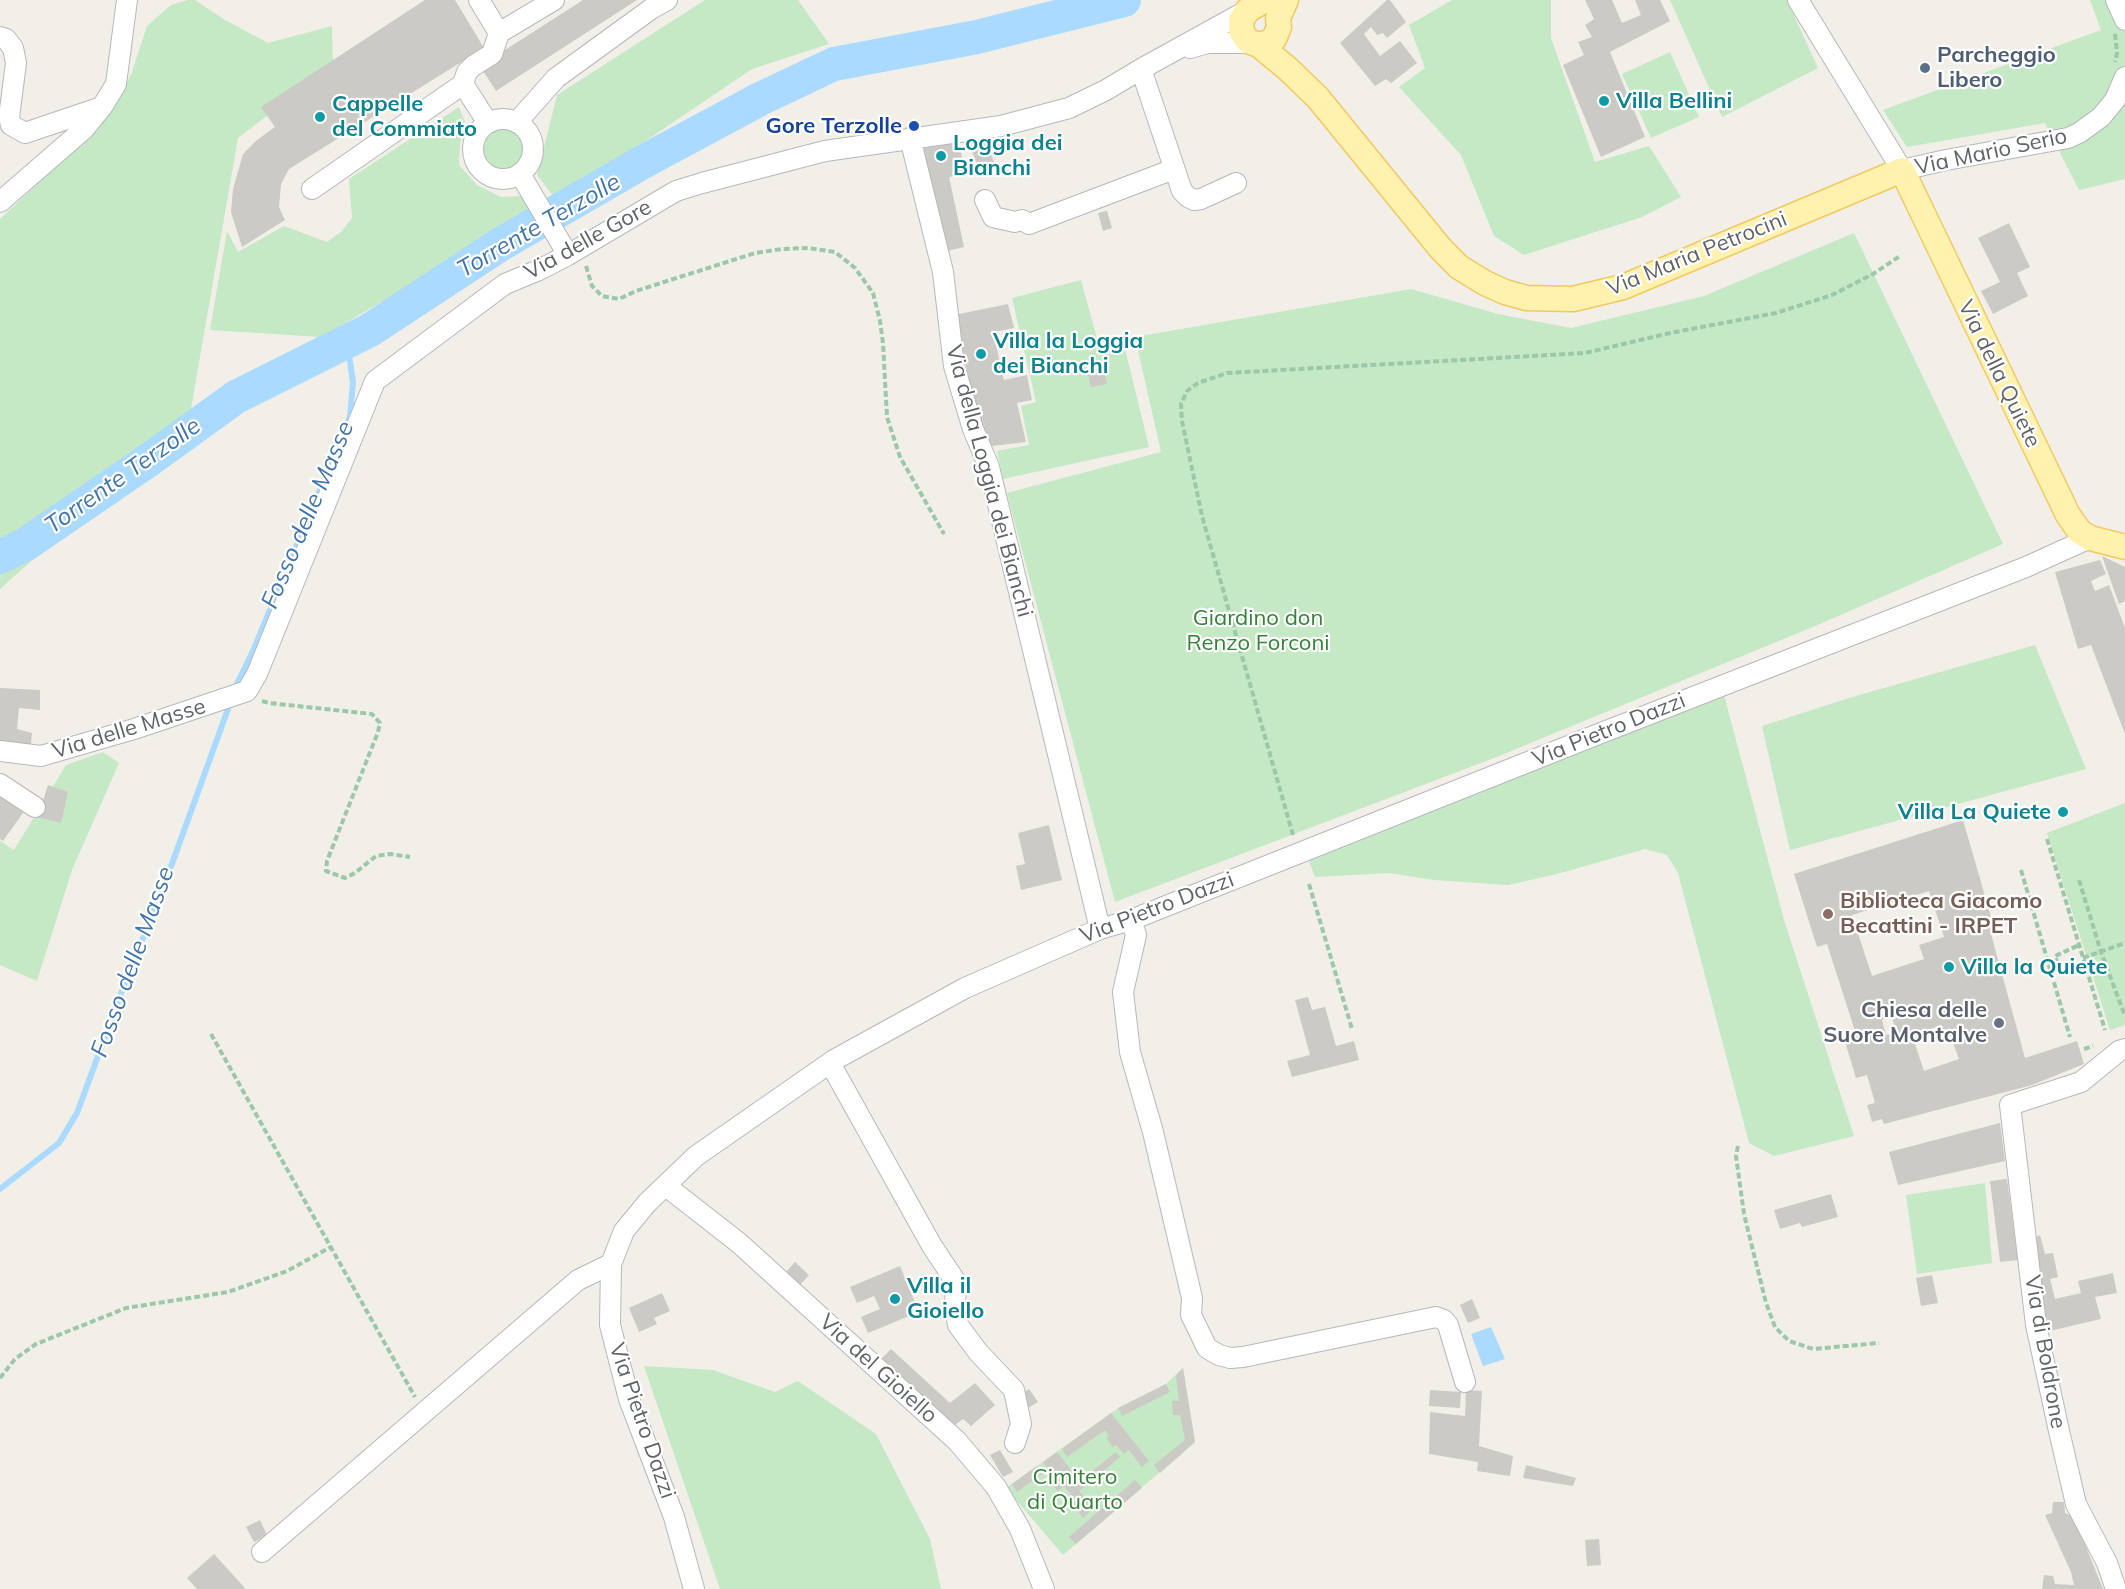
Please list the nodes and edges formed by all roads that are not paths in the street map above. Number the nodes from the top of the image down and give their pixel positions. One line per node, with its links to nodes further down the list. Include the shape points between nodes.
1 (127, 0): 17 (street, via 116,84)
2 (479, 0): 9 (street)
3 (554, 0): 9 (street)
4 (667, 0): 18 (street, via 556,78)
5 (1798, 0): 22 (street)
6 (2116, 0): 8 (street)
7 (1268, 10): 11 (main road, via 1274,39); 11 (main road, via 1241,20 1245,38); 12 (street, Via delle Gore); 16 (main road, Via Maria Petrocini)
8 (2119, 25)
9 (499, 33): 15 (street, via 492,54 467,72)
10 (0, 37): 17 (street, via 13,48 16,63 11,125 25,133)
11 (1255, 44): 12 (street, Via delle Gore, via 1208,43); 16 (main road, Via Maria Petrocini)
12 (1170, 53): 13 (street, Via delle Gore)
13 (1141, 69): 20 (street, Via delle Gore, via 1069,108 1001,126); 21 (street)
14 (2119, 74): 22 (street, Via Mario Serio, via 2115,100 2101,117 2068,138)
15 (463, 84): 19 (street); 25 (street)
16 (1318, 98): 22 (main road, Via Maria Petrocini, via 1459,267 1496,289 1538,300 1573,299 1623,287)
17 (102, 107): 27 (street, via 84,129)
18 (517, 122): 19 (street, via 498,119); 23 (street, via 531,137 533,147 528,167)
19 (488, 123): 23 (street, via 473,146 477,165 492,177 502,179)
20 (910, 138): 28 (street, Via delle Gore, via 825,151 676,191); 36 (street, Via della Loggia dei Bianchi, via 943,272 954,366 989,466)
21 (1174, 169): 24 (street, via 1182,190 1194,200); 26 (street, via 1029,224 993,218)
22 (1902, 170): 29 (main road, Via della Quiete, via 2068,515 2080,532)
23 (520, 174): 28 (street, via 558,237)
24 (1236, 183)
25 (312, 189)
26 (985, 200)
27 (0, 202)
28 (574, 251): 31 (street, Via delle Gore, via 505,284 375,381 257,674 244,692)
29 (2090, 538): 30 (main road, Via della Quiete); 35 (street, Via Pietro Dazzi, via 2026,567)
30 (2125, 548)
31 (222, 700): 32 (street, Via delle Masse, via 41,756)
32 (0, 752)
33 (0, 784): 34 (street)
34 (35, 807)
35 (1131, 920): 36 (street, Via Pietro Dazzi); 41 (street, via 1136,935 1123,992 1130,1052 1192,1298 1191,1315 1207,1348 1230,1358 1242,1357 1436,1317 1448,1325)
36 (1100, 929): 38 (street, Via Pietro Dazzi, via 965,988)
37 (2125, 1049): 46 (street, Via di Boldrone, via 2081,1082 2010,1105 2036,1325 2049,1389 2076,1504)
38 (830, 1063): 39 (street, Via Pietro Dazzi, via 696,1156); 42 (street, via 956,1282 958,1325 1014,1390 1021,1424)
39 (666, 1186): 40 (street, Via Pietro Dazzi, via 624,1232); 45 (street, Via del Gioiello, via 739,1243 957,1441 996,1486 1020,1530)
40 (611, 1264): 43 (street, via 578,1280); 44 (street, Via Pietro Dazzi, via 610,1325 629,1399 674,1517)
41 (1465, 1382)
42 (1015, 1443)
43 (262, 1552)
44 (694, 1589)
45 (1044, 1589)
46 (2116, 1589)

